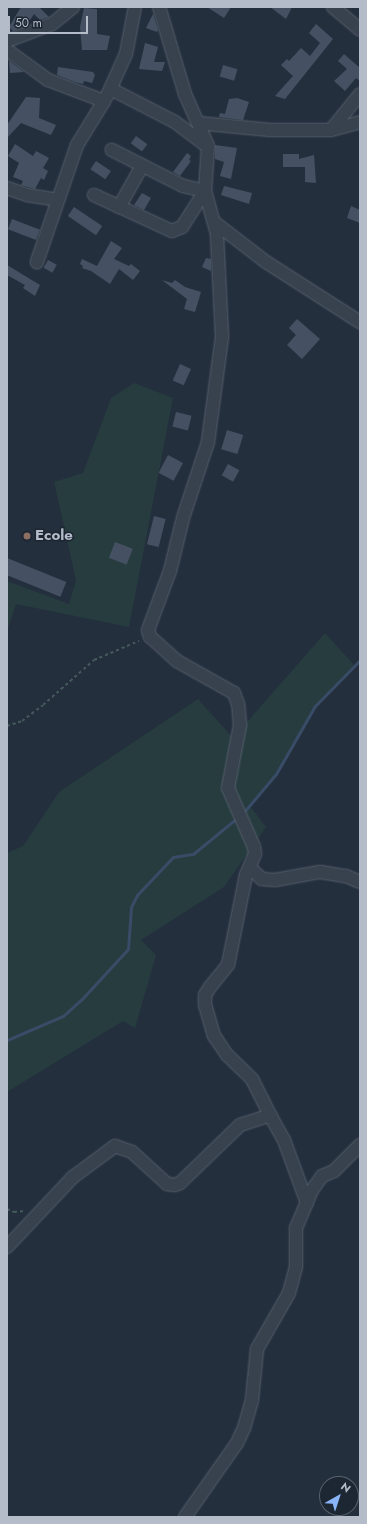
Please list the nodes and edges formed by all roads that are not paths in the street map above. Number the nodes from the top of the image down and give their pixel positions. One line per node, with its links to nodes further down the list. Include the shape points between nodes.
1 (73, 7): 6 (street, via 52,24)
2 (135, 7): 8 (street, via 126,54)
3 (159, 7): 12 (street, via 185,94)
4 (333, 7): 5 (street)
5 (360, 30)
6 (7, 41)
7 (7, 50): 10 (street, via 48,80)
8 (111, 89): 10 (street); 14 (street, via 175,122)
9 (360, 94): 13 (street)
10 (104, 101): 20 (street, via 77,145)
11 (360, 122): 13 (street)
12 (198, 123): 13 (street, via 232,129); 14 (street)
13 (331, 130)
14 (208, 146): 18 (street)
15 (112, 150): 16 (street)
16 (142, 166): 18 (street, via 183,186); 21 (street)
17 (7, 188): 20 (street, via 27,195)
18 (205, 192): 21 (street, via 178,230 172,231); 22 (street)
19 (94, 195): 21 (street)
20 (57, 200): 23 (street)
21 (119, 207)
22 (214, 222): 24 (street, via 266,262); 25 (street, via 220,274 222,337 208,442 183,518 170,571 149,621 150,637 177,661 234,693 240,725 228,783 254,847 255,854)
23 (37, 262)
24 (360, 322)
25 (250, 868): 26 (street, via 262,880 320,872 338,874); 27 (street, via 246,874 228,965 210,986 205,995 205,1005 214,1036 227,1055 252,1079 263,1095)
26 (360, 882)
27 (270, 1115): 29 (street, via 284,1140); 30 (street, via 248,1121 235,1129 180,1183 167,1184 132,1152 115,1146 72,1177)
28 (360, 1145): 29 (street, via 334,1171 322,1176)
29 (307, 1203): 31 (street, via 296,1228 296,1266 289,1293 257,1349 252,1400 244,1428 237,1443)
30 (7, 1247)
31 (185, 1517)

